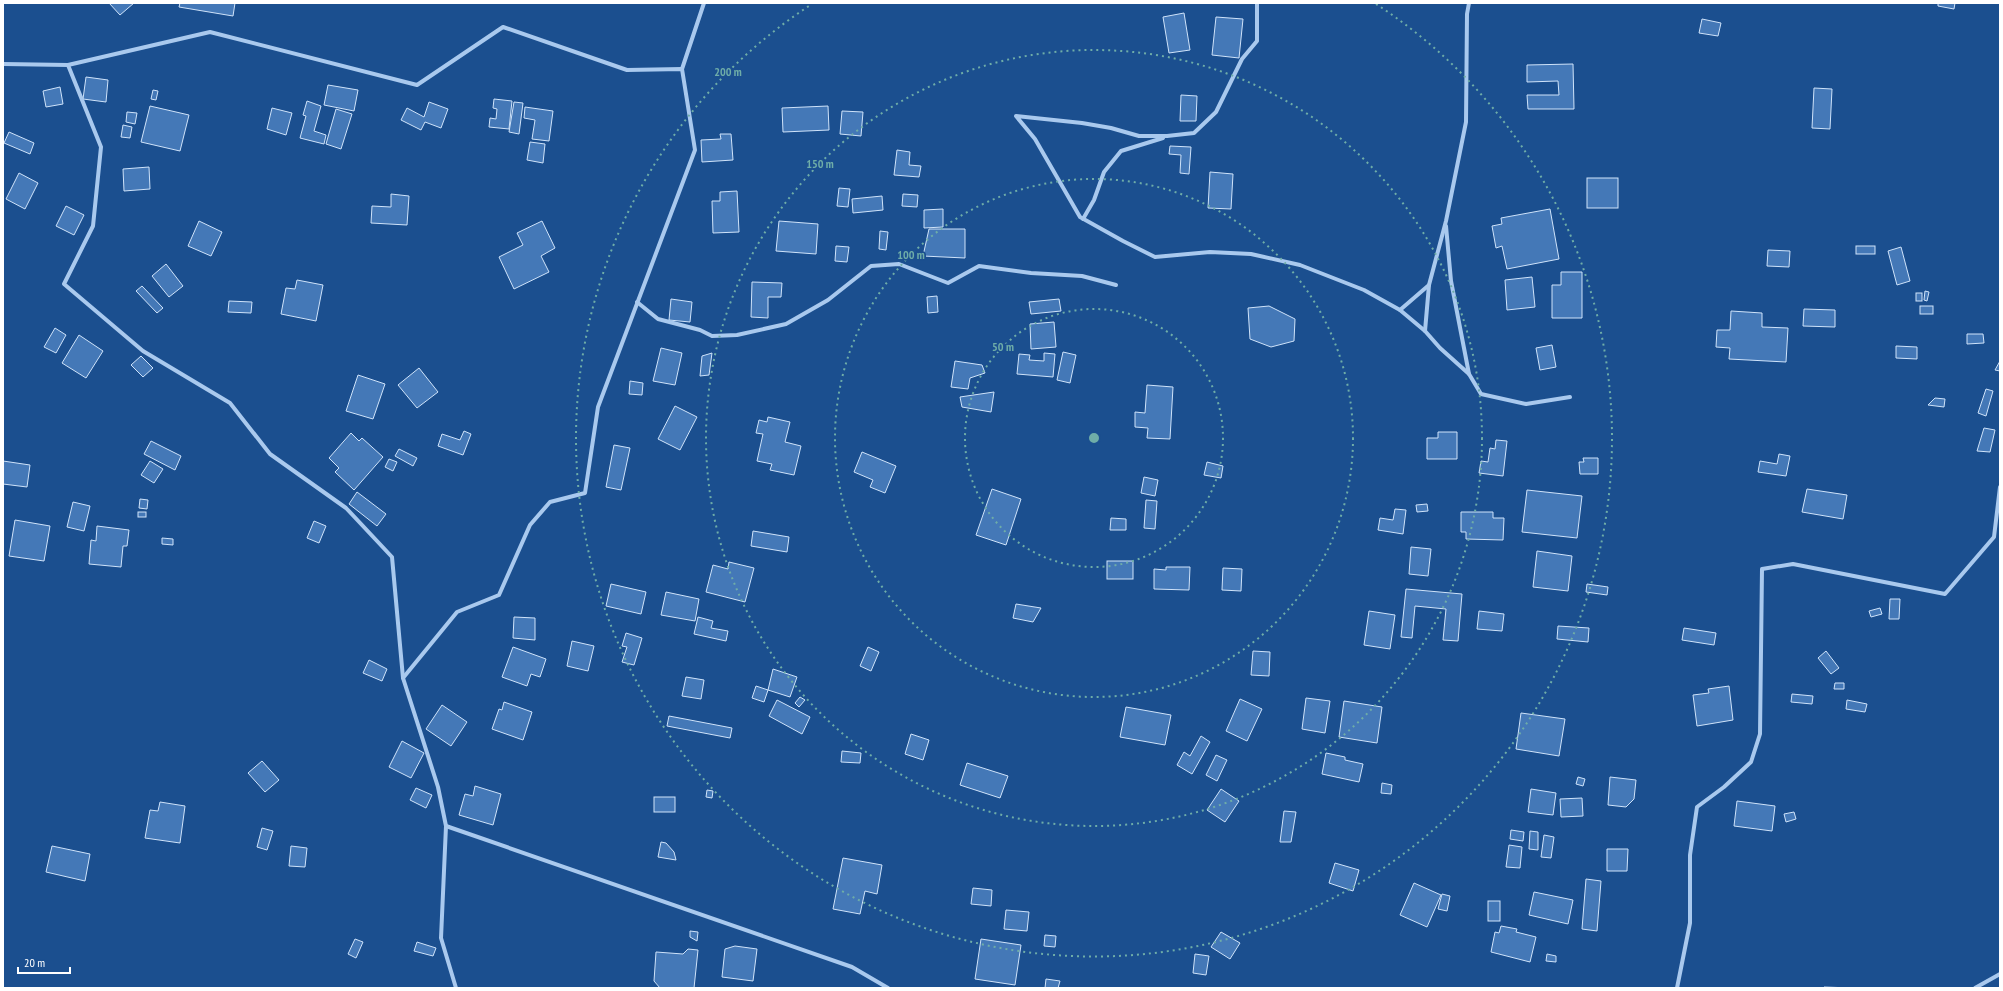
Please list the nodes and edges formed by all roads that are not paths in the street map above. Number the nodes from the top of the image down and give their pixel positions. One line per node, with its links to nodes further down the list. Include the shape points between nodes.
1 (704, 3): 6 (street)
2 (1257, 3): 7 (street, via 1257,41 1242,59 1216,112 1194,133)
3 (1469, 3): 9 (street, via 1466,122)
4 (3, 64): 5 (street)
5 (68, 65): 6 (street, via 210,32 417,85 503,27 627,70); 20 (street, via 101,147 93,226 64,284 143,351 230,403 270,454 346,508 392,557)
6 (682, 69): 12 (street, via 695,150)
7 (1167, 136): 8 (street, via 1121,151 1104,172 1094,200); 8 (street, via 1139,136 1082,123 1016,116 1035,139 1057,180)
8 (1083, 219): 13 (street, via 1154,257 1210,252 1251,254 1279,260 1300,265 1364,290)
9 (1446, 221): 11 (street); 15 (street, via 1451,281)
10 (1116, 285): 12 (street, via 1082,276 979,266 948,283 899,264 871,266 828,300 786,324 737,335 712,336 700,330 658,319)
11 (1429, 285): 13 (street); 14 (street)
12 (637, 302): 20 (street, via 598,407 586,493 550,502 530,526 499,595 457,612)
13 (1400, 310): 14 (street)
14 (1426, 331): 15 (street, via 1440,348)
15 (1469, 374): 16 (street, via 1481,394 1526,404)
16 (1570, 398)
17 (2000, 487): 18 (street)
18 (1994, 536): 19 (street); 25 (street, via 1945,594 1793,564 1762,569 1760,734 1751,762 1698,807 1690,855 1690,923)
19 (2000, 537)
20 (403, 678): 21 (street, via 438,787)
21 (446, 826): 23 (street, via 441,938); 24 (street, via 852,967)
22 (2000, 974): 26 (street)
23 (456, 988)
24 (888, 988)
25 (1677, 988)
26 (1975, 988)

